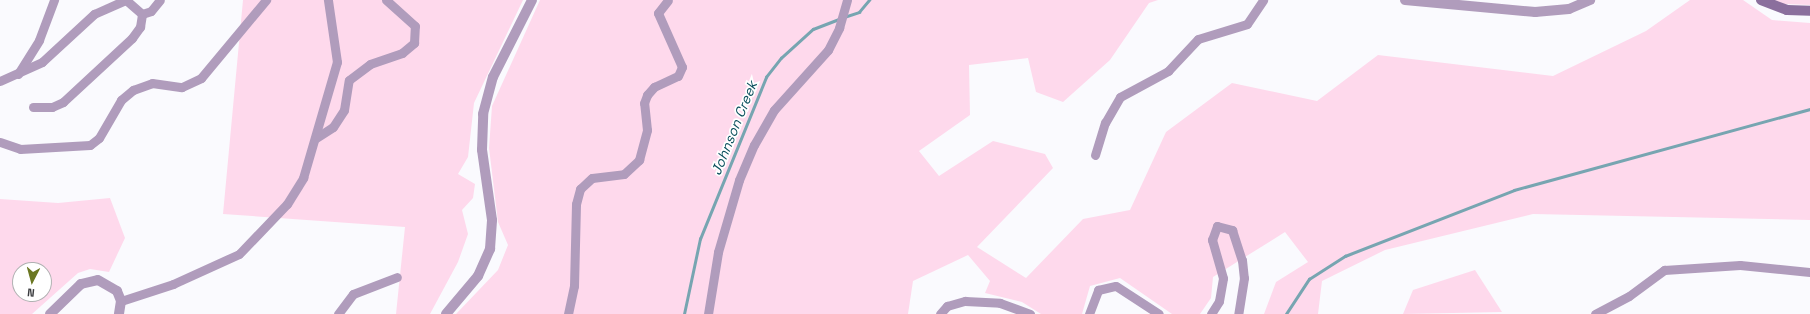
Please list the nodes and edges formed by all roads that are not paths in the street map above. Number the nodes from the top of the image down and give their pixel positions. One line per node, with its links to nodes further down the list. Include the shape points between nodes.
1 (54, 0): 16 (street, via 39,40)
2 (126, 0): 15 (street); 16 (street, via 100,9 47,58)
3 (160, 0): 15 (street, via 151,11)
4 (266, 0): 20 (street, via 201,78 182,87 152,82 133,90 121,100 99,138 90,145 20,149)
5 (328, 0): 19 (street, via 337,62)
6 (386, 0): 19 (street, via 415,26 414,43 402,53 370,64 349,80 344,110 334,127)
7 (532, 0): 28 (street, via 493,77 483,114 482,150 492,220 490,249 478,276)
8 (668, 0): 29 (street, via 658,12 682,67 678,76 654,87 647,95 644,103 647,130 639,160 624,174 592,178 580,189 576,204 574,286)
9 (847, 0): 30 (street, via 839,28 828,50 774,110 754,145 739,180 718,252)
10 (1263, 0): 21 (street, via 1246,24 1198,39 1168,71 1120,97 1105,123)
11 (1405, 0): 12 (street, via 1535,12 1569,9)
12 (1590, 0)
13 (1761, 0): 14 (main road, via 1787,10)
14 (1810, 11)
15 (142, 14): 18 (street, via 137,33 63,102 52,108)
16 (18, 74): 17 (street)
17 (0, 81)
18 (33, 107)
19 (316, 138): 24 (street, via 298,187 252,244 239,254 173,284)
20 (0, 142)
21 (1095, 155)
22 (1810, 272): 37 (street, via 1740,265 1664,270 1629,296)
23 (397, 277): 27 (street, via 353,294)
24 (121, 301): 25 (street, via 112,285 92,280 81,284); 26 (street)
25 (50, 314)
26 (119, 314)
27 (338, 314)
28 (446, 314)
29 (568, 314)
30 (708, 314)
31 (940, 314): 32 (street, via 947,306 965,301 1000,303)
32 (1030, 314)
33 (1089, 314): 34 (street, via 1098,290 1116,286)
34 (1159, 314)
35 (1211, 314): 36 (street, via 1219,301 1223,278 1212,240 1217,226 1232,230 1242,260 1244,278)
36 (1238, 314)
37 (1595, 314)

